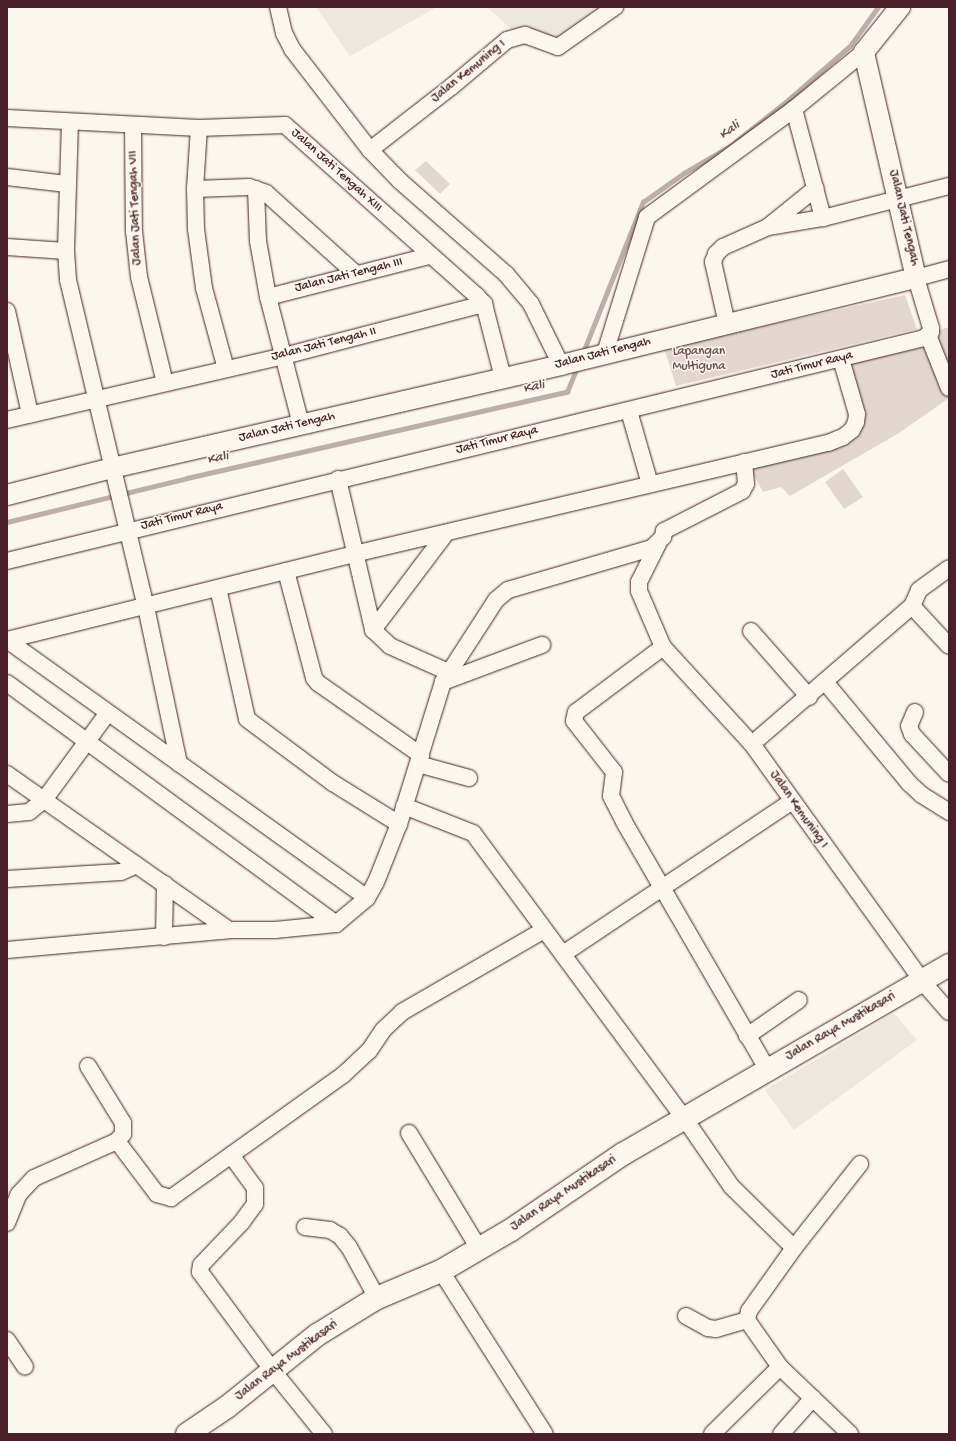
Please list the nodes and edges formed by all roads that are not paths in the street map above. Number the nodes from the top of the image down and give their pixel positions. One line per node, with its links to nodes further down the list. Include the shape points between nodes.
1 (278, 7): 10 (street, via 284,33 292,49)
2 (615, 7): 10 (street, Jalan Kemuning I, via 558,46 525,35 507,40)
3 (900, 7): 4 (street)
4 (864, 52): 5 (street); 17 (street, Jalan Jati Tengah)
5 (794, 109): 14 (street); 33 (street, via 647,217)
6 (7, 118): 7 (street, Jalan Jati Tengah XIII)
7 (70, 122): 8 (street, Jalan Jati Tengah XIII); 12 (street)
8 (133, 126): 9 (street, Jalan Jati Tengah XIII); 37 (street, Jalan Jati Tengah VII, via 134,231 139,277)
9 (199, 128): 15 (street); 22 (street, Jalan Jati Tengah XIII, via 285,125)
10 (370, 150): 33 (street, via 400,181 506,274)
11 (7, 177): 12 (street)
12 (67, 184): 21 (street)
13 (949, 186): 17 (street)
14 (816, 188): 18 (street); 19 (street)
15 (195, 189): 16 (street); 35 (street, via 196,229 204,288)
16 (256, 189): 24 (street, via 289,212); 26 (street, via 258,241)
17 (898, 198): 18 (street); 25 (street, Jalan Jati Tengah)
18 (823, 218): 19 (street)
19 (768, 228): 29 (street, via 723,247 716,254 713,262)
20 (7, 246): 21 (street)
21 (66, 251): 39 (street, via 70,294)
22 (429, 256): 24 (street, Jalan Jati Tengah III); 27 (street, Jalan Jati Tengah XIII)
23 (949, 269): 25 (street)
24 (356, 274): 26 (street, Jalan Jati Tengah III)
25 (916, 278): 29 (street, Jalan Jati Tengah); 30 (street, via 931,328)
26 (268, 297): 32 (street)
27 (484, 304): 32 (street, Jalan Jati Tengah II); 36 (street)
28 (7, 311): 31 (street)
29 (727, 324): 33 (street, Jalan Jati Tengah)
30 (928, 335): 34 (street, Jati Timur Raya); 38 (street)
31 (11, 356): 41 (street)
32 (284, 356): 35 (street, Jalan Jati Tengah II); 43 (street)
33 (581, 359): 36 (street, Jalan Jati Tengah)
34 (841, 359): 40 (street, Jati Timur Raya); 44 (street, via 857,414 852,430 828,443)
35 (226, 369): 37 (street, Jalan Jati Tengah II)
36 (503, 378): 43 (street, Jalan Jati Tengah)
37 (164, 383): 39 (street, Jalan Jati Tengah II)
38 (949, 388)
39 (98, 398): 41 (street, Jalan Jati Tengah II); 45 (street)
40 (629, 411): 46 (street, Jati Timur Raya); 47 (street)
41 (30, 414): 42 (street, Jalan Jati Tengah II)
42 (7, 420)
43 (301, 425): 45 (street, Jalan Jati Tengah)
44 (744, 462): 47 (street); 51 (street, Jalan Kemuning I, via 746,484 742,491 664,531)
45 (113, 475): 48 (street, Jalan Jati Tengah); 49 (street)
46 (338, 479): 49 (street, Jati Timur Raya); 52 (street)
47 (650, 484): 50 (street)
48 (7, 495)
49 (127, 524): 53 (street, Jati Timur Raya); 58 (street)
50 (446, 533): 52 (street); 59 (street)
51 (658, 544): 64 (street, Jalan Kemuning I, via 639,582 639,590); 65 (street, via 646,551 502,594)
52 (354, 554): 55 (street); 59 (street)
53 (7, 561)
54 (949, 568): 57 (street, via 919,590)
55 (286, 571): 56 (street); 73 (street, via 314,678)
56 (218, 588): 58 (street); 83 (street, via 247,719 333,783)
57 (912, 606): 63 (street); 66 (street)
58 (146, 607): 61 (street); 74 (street)
59 (373, 630): 65 (street, via 390,646)
60 (751, 631): 68 (street)
61 (7, 640): 70 (street)
62 (542, 645): 65 (street)
63 (949, 646)
64 (663, 647): 72 (street, Jalan Kemuning I); 87 (street, via 576,712 573,718 576,726 614,772 611,796)
65 (446, 677): 73 (street)
66 (826, 683): 68 (street); 81 (street, via 910,784)
67 (7, 684): 71 (street)
68 (809, 697): 72 (street)
69 (915, 712): 76 (street, via 909,726 912,734)
70 (107, 714): 71 (street); 74 (street)
71 (87, 740): 78 (street); 89 (street)
72 (752, 744): 79 (street, Jalan Kemuning I)
73 (419, 760): 77 (street); 80 (street)
74 (179, 764): 88 (street)
75 (7, 774): 78 (street)
76 (949, 774)
77 (469, 778)
78 (44, 800): 82 (street, via 29,812); 84 (street)
79 (792, 801): 87 (street); 96 (street, Jalan Kemuning I)
80 (404, 806): 83 (street); 91 (street, via 473,833)
81 (949, 812)
82 (7, 814)
83 (399, 824): 88 (street)
84 (136, 865): 85 (street, via 120,872); 86 (street)
85 (7, 879)
86 (165, 884): 90 (street); 92 (street)
87 (662, 887): 94 (street); 99 (street)
88 (366, 898): 89 (street)
89 (336, 924): 90 (street)
90 (229, 930): 92 (street)
91 (544, 930): 94 (street); 105 (street, via 402,1012 382,1030 369,1051 343,1075)
92 (164, 937): 93 (street)
93 (7, 950)
94 (563, 954): 102 (street)
95 (949, 965): 96 (main road, Jalan Raya Mustikasari)
96 (922, 981): 98 (street, Jalan Kemuning I); 101 (main road, Jalan Raya Mustikasari)
97 (799, 1000): 99 (street)
98 (949, 1012)
99 (747, 1036): 101 (street)
100 (88, 1066): 104 (street, via 123,1123 123,1134)
101 (767, 1069): 102 (main road, Jalan Raya Mustikasari)
102 (685, 1119): 109 (main road, Jalan Raya Mustikasari, via 623,1154 511,1230); 110 (street, via 731,1186)
103 (409, 1133): 109 (street)
104 (117, 1141): 105 (street, via 157,1194 166,1198 170,1198); 107 (street, via 34,1178 19,1194)
105 (231, 1154): 118 (street, via 255,1188 255,1204 242,1222 201,1265 200,1272)
106 (860, 1164): 110 (street)
107 (7, 1223)
108 (305, 1227): 112 (street, via 330,1230 340,1236 350,1247)
109 (478, 1247): 111 (main road, Jalan Raya Mustikasari)
110 (794, 1248): 114 (street, via 749,1311)
111 (440, 1271): 112 (main road, Jalan Raya Mustikasari); 120 (street)
112 (377, 1298): 118 (main road, Jalan Raya Mustikasari, via 317,1335)
113 (686, 1316): 114 (street, via 708,1328 716,1329)
114 (747, 1320): 117 (street)
115 (7, 1340): 116 (street)
116 (26, 1367)
117 (780, 1367): 119 (street); 123 (street)
118 (273, 1371): 121 (main road, Jalan Raya Mustikasari); 122 (street)
119 (813, 1398): 124 (street); 125 (street)
120 (540, 1432)
121 (187, 1434)
122 (324, 1434)
123 (712, 1434)
124 (781, 1434)
125 (850, 1434)

